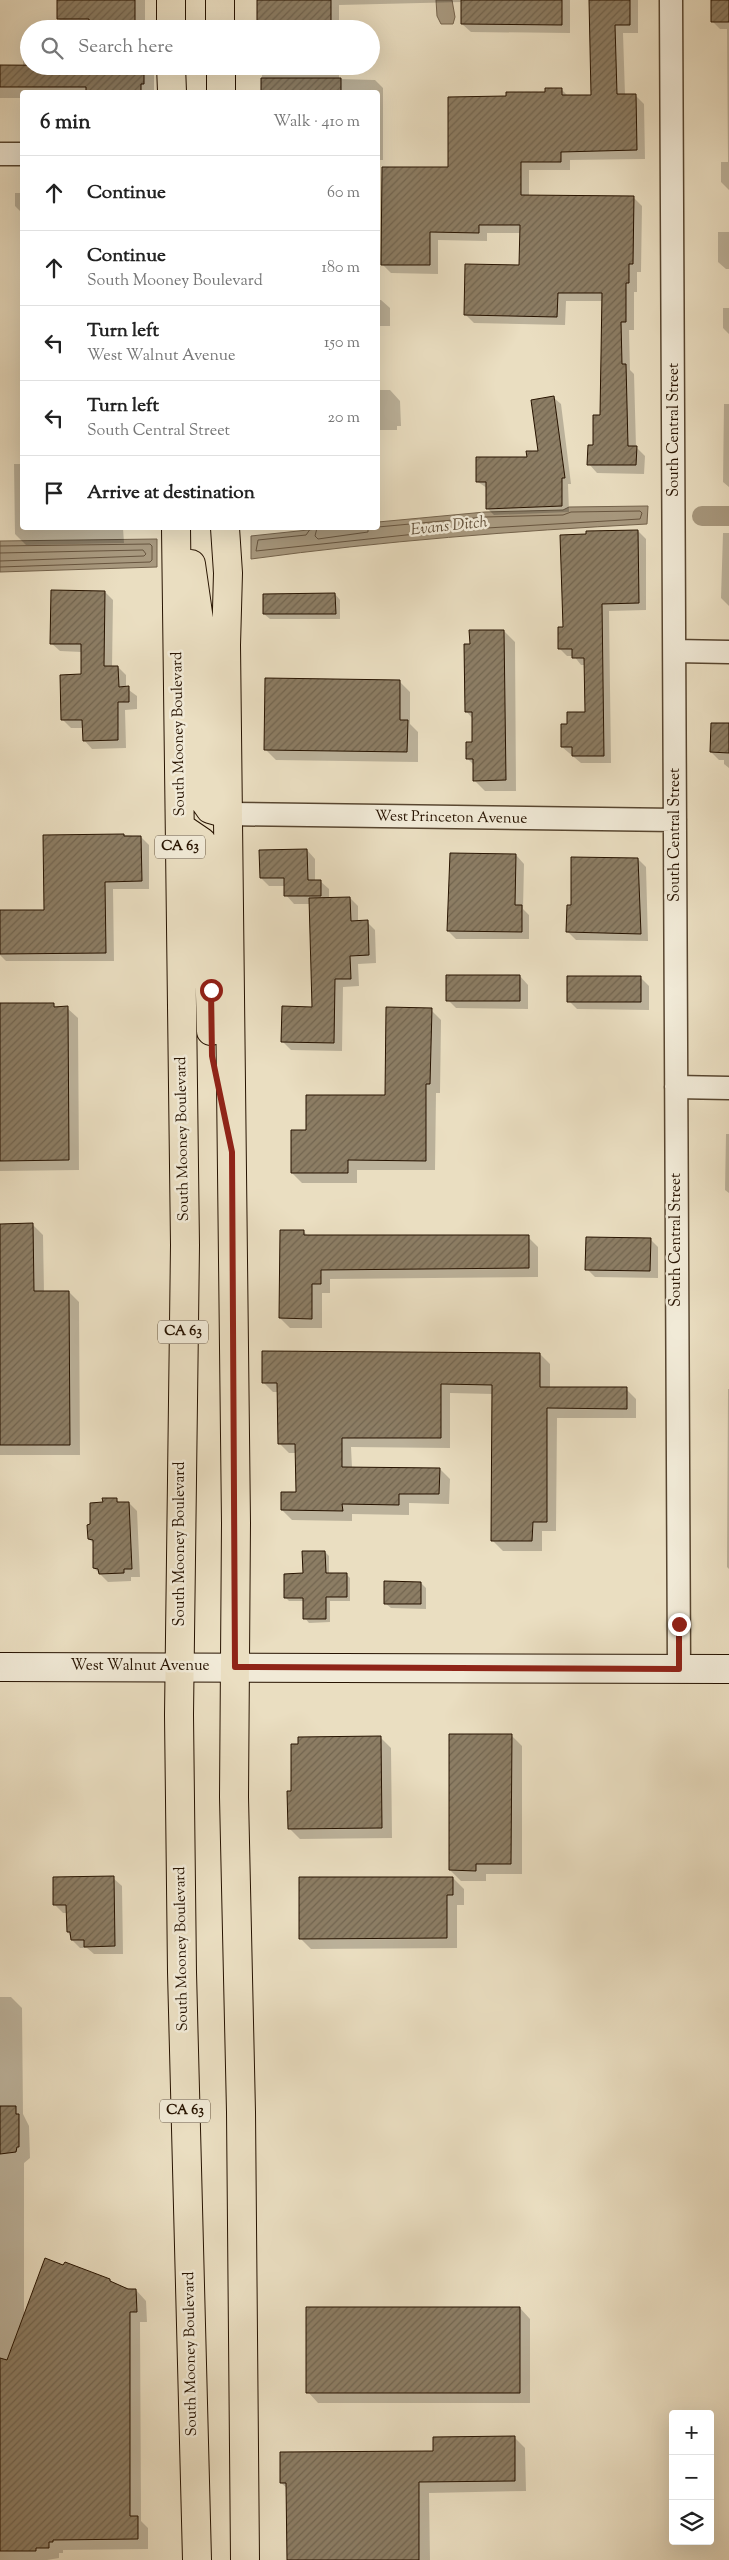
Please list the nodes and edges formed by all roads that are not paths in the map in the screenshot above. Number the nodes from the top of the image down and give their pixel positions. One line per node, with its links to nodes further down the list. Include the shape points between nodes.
1 (171, 0): 4 (main road)
2 (220, 0): 5 (main road)
3 (671, 0): 15 (street, South Central Street)
4 (171, 20)
5 (220, 20)
6 (171, 75): 8 (main road)
7 (221, 75): 9 (main road)
8 (172, 90)
9 (221, 90)
10 (0, 154): 11 (street)
11 (20, 154)
12 (176, 530): 19 (main road, South Mooney Boulevard / CA 63)
13 (186, 530): 17 (main road, via 200,627 202,799 210,810)
14 (225, 530): 17 (main road)
15 (675, 652): 16 (street); 18 (street, South Central Street)
16 (729, 652)
17 (228, 814): 18 (street, West Princeton Avenue); 22 (main road)
18 (675, 820): 20 (street, South Central Street)
19 (180, 827): 22 (main road, via 202,842 206,851 212,1056); 24 (main road, South Mooney Boulevard / CA 63, via 184,1245)
20 (676, 1087): 21 (street); 26 (street, South Central Street)
21 (729, 1088)
22 (232, 1152): 25 (main road)
23 (0, 1666): 24 (main road, West Walnut Avenue)
24 (179, 1666): 25 (main road, West Walnut Avenue); 28 (main road, South Mooney Boulevard / CA 63, via 182,1972)
25 (235, 1667): 26 (main road, West Walnut Avenue); 29 (main road)
26 (679, 1669): 27 (main road, West Walnut Avenue)
27 (729, 1669)
28 (197, 2560)
29 (245, 2560)

